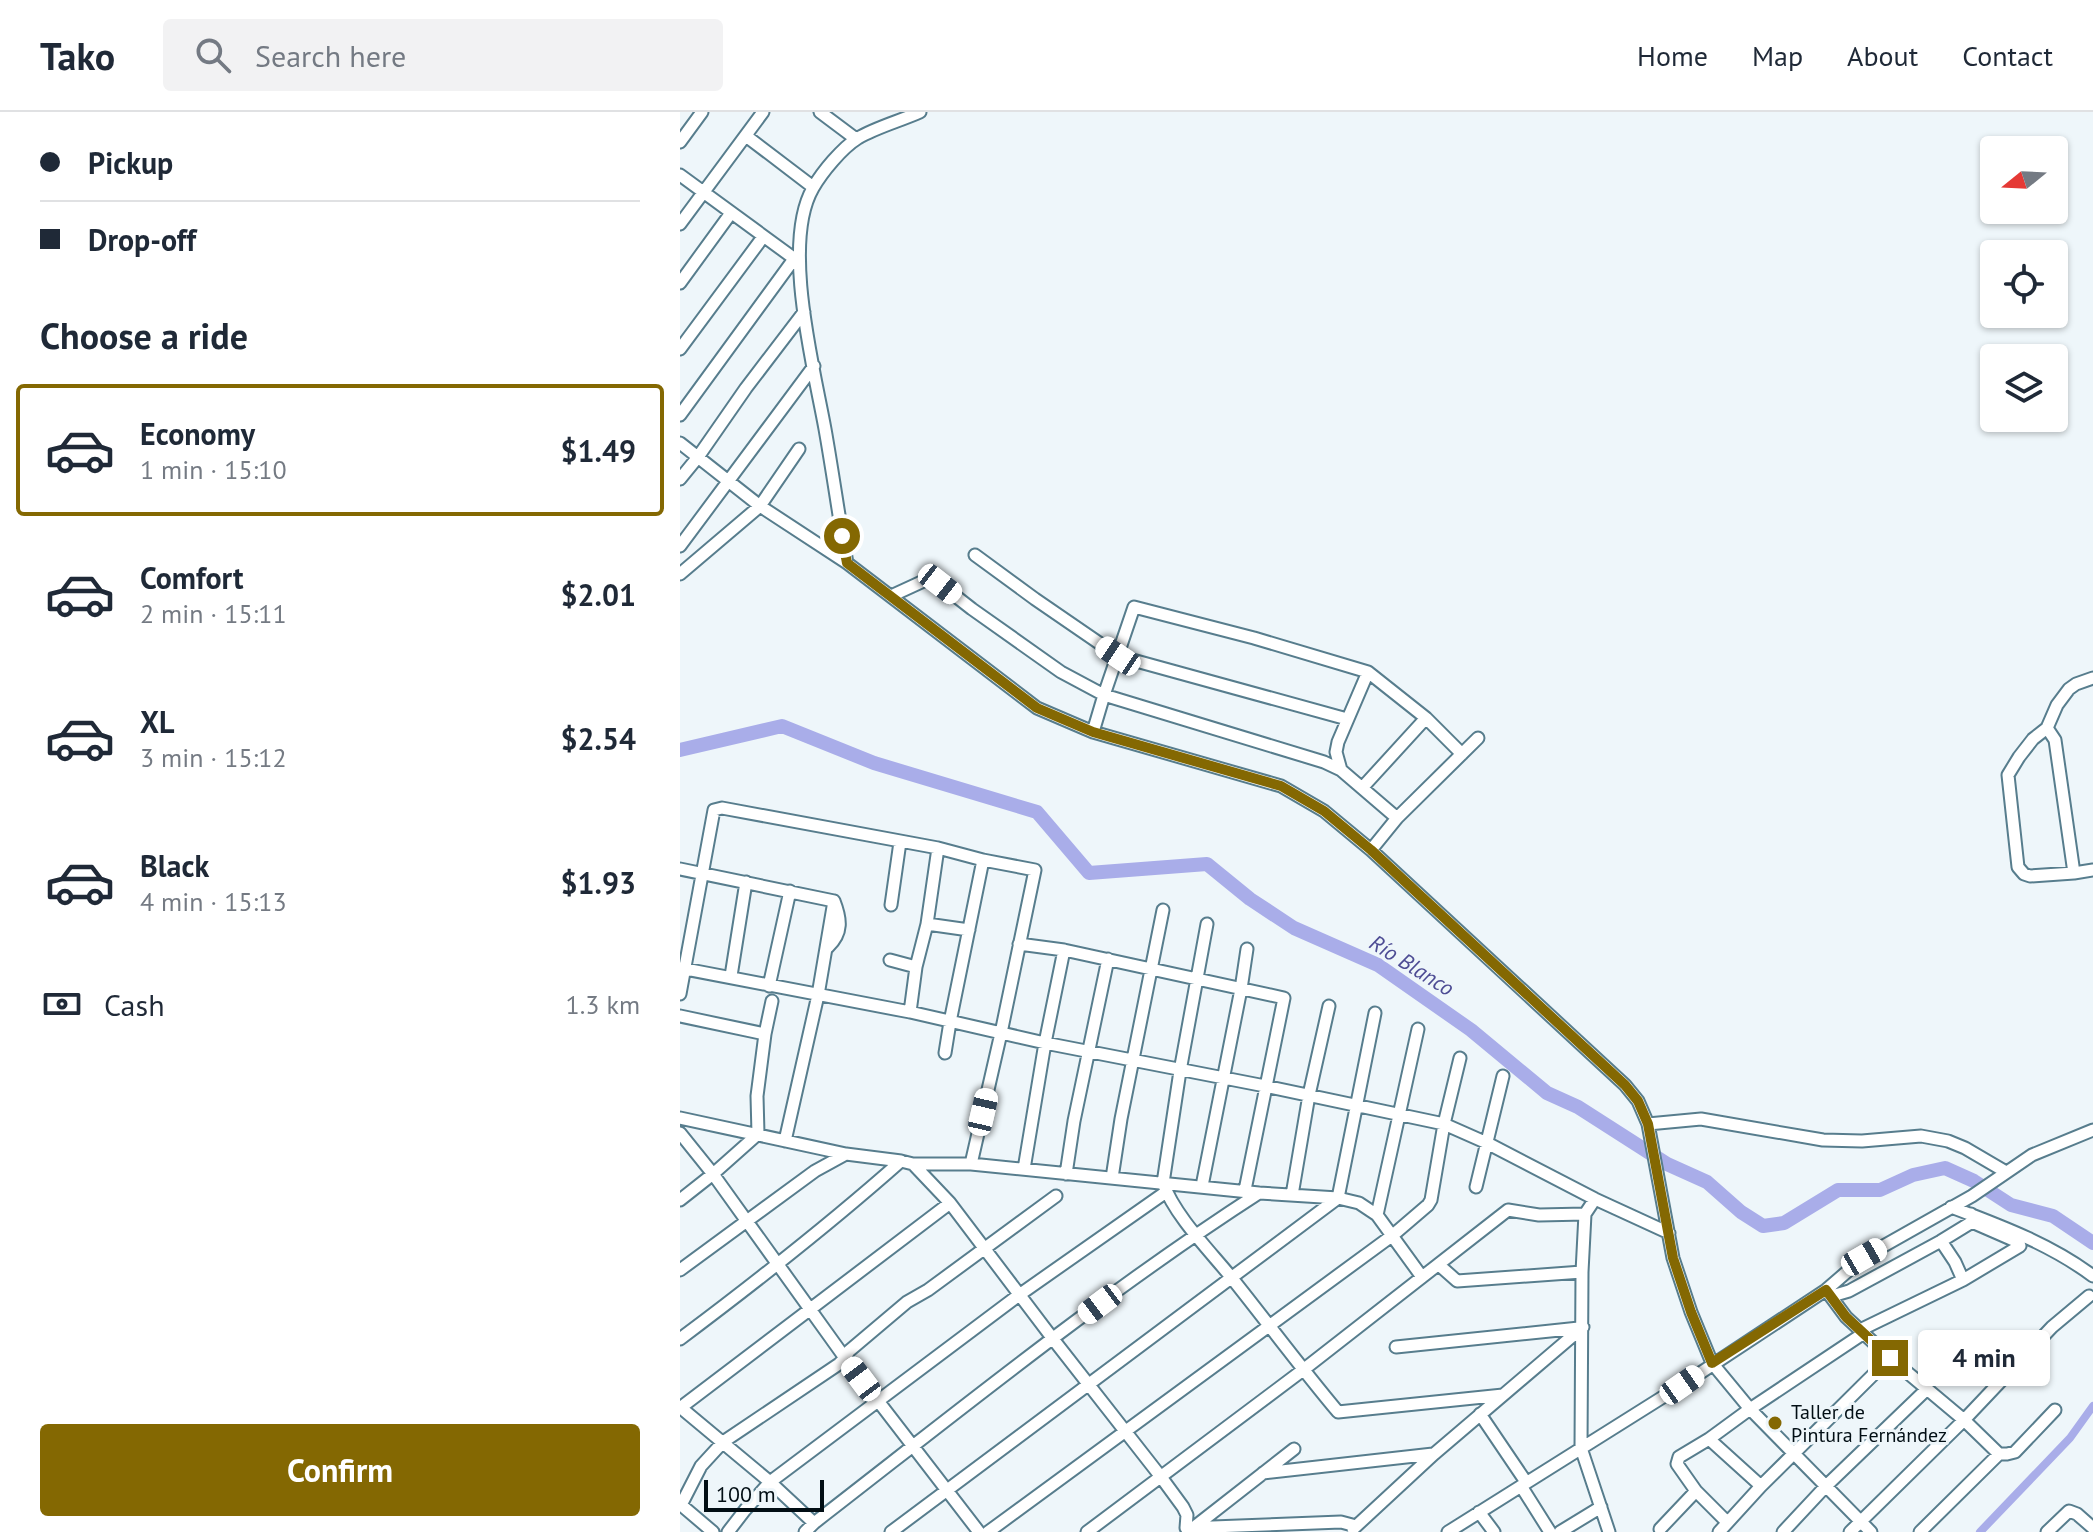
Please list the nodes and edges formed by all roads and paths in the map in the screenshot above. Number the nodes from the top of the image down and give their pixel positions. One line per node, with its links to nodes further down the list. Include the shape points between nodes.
1 (702, 112): 7 (street)
2 (763, 112): 5 (street)
3 (820, 112): 6 (street)
4 (920, 112): 6 (street)
5 (746, 136): 9 (street); 10 (street)
6 (856, 139): 9 (street)
7 (680, 142)
8 (680, 175): 10 (street)
9 (813, 187): 14 (street, via 801,223)
10 (704, 191): 11 (street); 12 (street)
11 (731, 213): 13 (street); 15 (street)
12 (680, 224)
13 (763, 237): 14 (street); 17 (street)
14 (797, 261): 16 (street); 19 (street)
15 (680, 283)
16 (804, 312): 18 (street); 22 (street)
17 (680, 349)
18 (814, 366): 24 (street); 28 (street)
19 (680, 415)
20 (680, 443): 22 (street)
21 (799, 449): 25 (street)
22 (698, 457): 23 (street); 24 (street)
23 (680, 479)
24 (730, 482): 25 (street); 26 (street)
25 (760, 506): 28 (street); 29 (street)
26 (680, 546)
27 (975, 555): 31 (street)
28 (847, 563): 30 (street)
29 (680, 574)
30 (891, 596): 34 (street, via 928,579 940,584 1061,672); 38 (street, via 1037,708)
31 (1118, 656): 32 (street, via 1134,607); 34 (street); 36 (street)
32 (1368, 672): 35 (street); 36 (street)
33 (2093, 678): 37 (street, via 2069,689)
34 (1104, 695): 38 (street); 41 (street)
35 (1426, 718): 40 (street); 42 (street)
36 (1347, 719): 41 (street, via 1336,752)
37 (2047, 728): 50 (street, via 2055,740); 50 (street, via 2008,775 2018,867 2030,876)
38 (1093, 732): 46 (street, via 1281,786 1324,811)
39 (1478, 738): 40 (street)
40 (1462, 754): 43 (street)
41 (1341, 770): 42 (street)
42 (1362, 788): 43 (street)
43 (1397, 818): 46 (street)
44 (900, 842): 45 (street); 51 (street, via 722,808 714,810); 54 (street)
45 (938, 848): 47 (street); 56 (street)
46 (1371, 850): 96 (street, via 1625,1085)
47 (983, 860): 58 (street); 59 (street, via 1035,870)
48 (680, 869): 51 (street)
49 (2093, 870): 50 (street)
50 (2074, 873)
51 (702, 875): 52 (street); 65 (street)
52 (746, 882): 53 (street); 67 (street)
53 (790, 891): 69 (street); 72 (street, via 834,901)
54 (891, 905)
55 (1163, 910): 66 (street)
56 (927, 924): 58 (street); 64 (street)
57 (1207, 924): 68 (street)
58 (969, 930): 78 (street)
59 (1019, 944): 61 (street); 80 (street)
60 (1247, 949): 70 (street)
61 (1064, 950): 62 (street); 82 (street)
62 (1108, 959): 66 (street); 83 (street)
63 (890, 960): 64 (street)
64 (916, 967): 75 (street)
65 (682, 968): 67 (street); 71 (street)
66 (1152, 969): 68 (street); 86 (street)
67 (731, 976): 69 (street)
68 (1197, 980): 70 (street); 87 (street)
69 (769, 986): 72 (street)
70 (1241, 989): 89 (street); 90 (street, via 1284,998)
71 (680, 994)
72 (818, 995): 75 (street); 100 (street)
73 (772, 1001): 81 (street)
74 (1329, 1006): 91 (street)
75 (910, 1012): 78 (street)
76 (1375, 1013): 92 (street)
77 (680, 1016): 81 (street)
78 (950, 1022): 80 (street); 84 (street)
79 (1418, 1029): 93 (street)
80 (1001, 1033): 82 (street); 105 (street)
81 (765, 1034): 99 (street)
82 (1045, 1043): 83 (street); 107 (street)
83 (1089, 1052): 86 (street); 109 (street)
84 (945, 1053)
85 (1460, 1058): 95 (street)
86 (1132, 1060): 87 (street); 111 (street)
87 (1180, 1071): 89 (street); 114 (street)
88 (1503, 1076): 101 (street)
89 (1222, 1079): 90 (street); 112 (street)
90 (1265, 1086): 91 (street); 115 (street)
91 (1309, 1095): 92 (street); 117 (street)
92 (1355, 1105): 93 (street); 119 (street)
93 (1400, 1115): 95 (street); 125 (street)
94 (680, 1118): 99 (street)
95 (1444, 1124): 101 (street); 130 (street, via 1431,1200)
96 (1648, 1124): 110 (street, via 1701,1119 1823,1140 1921,1136 1965,1148); 128 (street)
97 (2093, 1130): 110 (street, via 2032,1155)
98 (680, 1133): 108 (street)
99 (758, 1134): 100 (street); 108 (street)
100 (785, 1141): 102 (street)
101 (1487, 1143): 113 (street); 120 (street)
102 (826, 1150): 103 (street); 106 (street)
103 (846, 1154): 104 (street); 106 (street)
104 (907, 1162): 105 (street); 122 (street); 133 (street)
105 (971, 1164): 107 (street)
106 (827, 1165): 127 (street)
107 (1024, 1169): 109 (street)
108 (713, 1174): 121 (street); 127 (street)
109 (1066, 1174): 111 (street)
110 (2003, 1175): 123 (street)
111 (1112, 1178): 114 (street)
112 (1202, 1186): 114 (street); 115 (street)
113 (1476, 1187)
114 (1164, 1188): 129 (street); 142 (street)
115 (1245, 1190): 116 (street)
116 (1259, 1193): 117 (street); 129 (street)
117 (1292, 1195): 119 (street)
118 (1056, 1196): 132 (street)
119 (1338, 1198): 125 (street); 139 (street)
120 (1595, 1199): 124 (street); 128 (street)
121 (680, 1200)
122 (950, 1203): 132 (street); 144 (street)
123 (1951, 1207): 126 (street); 141 (street, via 1864,1257)
124 (1585, 1214): 134 (street, via 1508,1210); 136 (street)
125 (1377, 1215): 130 (street)
126 (1971, 1218): 131 (street); 137 (street, via 2024,1235); 140 (street, via 2020,1246)
127 (747, 1221): 133 (street); 135 (street)
128 (1669, 1233): 153 (street, via 1677,1272)
129 (1195, 1234): 139 (street); 149 (street)
130 (1393, 1235): 138 (street); 145 (street)
131 (1941, 1241): 140 (street); 141 (street, via 1849,1291)
132 (984, 1249): 142 (street); 151 (street, via 907,1302)
133 (779, 1265): 144 (street); 148 (street)
134 (1439, 1265): 136 (street, via 1457,1281); 138 (street)
135 (680, 1270)
136 (1582, 1272): 146 (street)
137 (2093, 1276)
138 (1422, 1277): 154 (street)
139 (1232, 1279): 145 (street); 155 (street)
140 (1963, 1280): 147 (street)
141 (1829, 1293): 147 (street); 153 (street)
142 (1019, 1295): 149 (street); 158 (street)
143 (2089, 1296): 163 (street, via 2052,1327)
144 (812, 1310): 151 (street); 159 (street)
145 (1268, 1327): 154 (street); 164 (street)
146 (1581, 1327): 150 (street); 157 (street); 168 (street)
147 (1862, 1332): 152 (street); 160 (street)
148 (680, 1339)
149 (1053, 1339): 155 (street); 167 (street)
150 (1396, 1347)
151 (845, 1358): 158 (street); 166 (street)
152 (1890, 1358): 156 (street); 171 (street)
153 (1712, 1363): 160 (street); 168 (street)
154 (1303, 1370): 157 (street, via 1338,1412); 174 (street)
155 (1088, 1385): 164 (street); 179 (street)
156 (1927, 1389): 163 (street); 178 (street)
157 (1503, 1395): 162 (street)
158 (878, 1401): 167 (street); 175 (street)
159 (680, 1407): 166 (street)
160 (1750, 1409): 165 (street); 171 (street)
161 (2055, 1410): 172 (street, via 2015,1452)
162 (1480, 1414): 170 (street); 176 (street)
163 (1964, 1420): 172 (street); 184 (street)
164 (1125, 1432): 174 (street); 195 (street)
165 (1709, 1439): 177 (street); 180 (street, via 1679,1457 1677,1464)
166 (723, 1442): 175 (street); 181 (street, via 701,1466)
167 (914, 1445): 179 (street); 186 (street)
168 (1581, 1448): 176 (street); 182 (street)
169 (1294, 1449): 173 (street)
170 (1434, 1454): 173 (street); 188 (street)
171 (1793, 1454): 177 (street); 178 (street)
172 (1999, 1454): 205 (street)
173 (1263, 1473): 190 (street)
174 (1161, 1477): 190 (street, via 1187,1515); 196 (street)
175 (770, 1482): 186 (street); 192 (street)
176 (1523, 1484): 183 (street); 199 (street)
177 (1761, 1486): 185 (street)
178 (1825, 1487): 184 (street); 202 (street)
179 (947, 1489): 193 (street); 194 (street)
180 (1696, 1491): 185 (street); 189 (street)
181 (681, 1504): 191 (street)
182 (1601, 1507): 200 (street); 201 (street)
183 (1479, 1512): 197 (street); 198 (street)
184 (1860, 1521): 203 (street); 204 (street)
185 (1723, 1527)
186 (809, 1528)
187 (2093, 1528): 206 (street, via 2069,1511)
188 (1353, 1529): 190 (street, via 1341,1522)
189 (1660, 1529)
190 (1186, 1530)
191 (713, 1532)
192 (728, 1532)
193 (891, 1532)
194 (979, 1532)
195 (988, 1532)
196 (1087, 1532)
197 (1448, 1532)
198 (1494, 1532)
199 (1550, 1532)
200 (1560, 1532)
201 (1609, 1532)
202 (1783, 1532)
203 (1850, 1532)
204 (1871, 1532)
205 (1920, 1532)
206 (2047, 1532)

